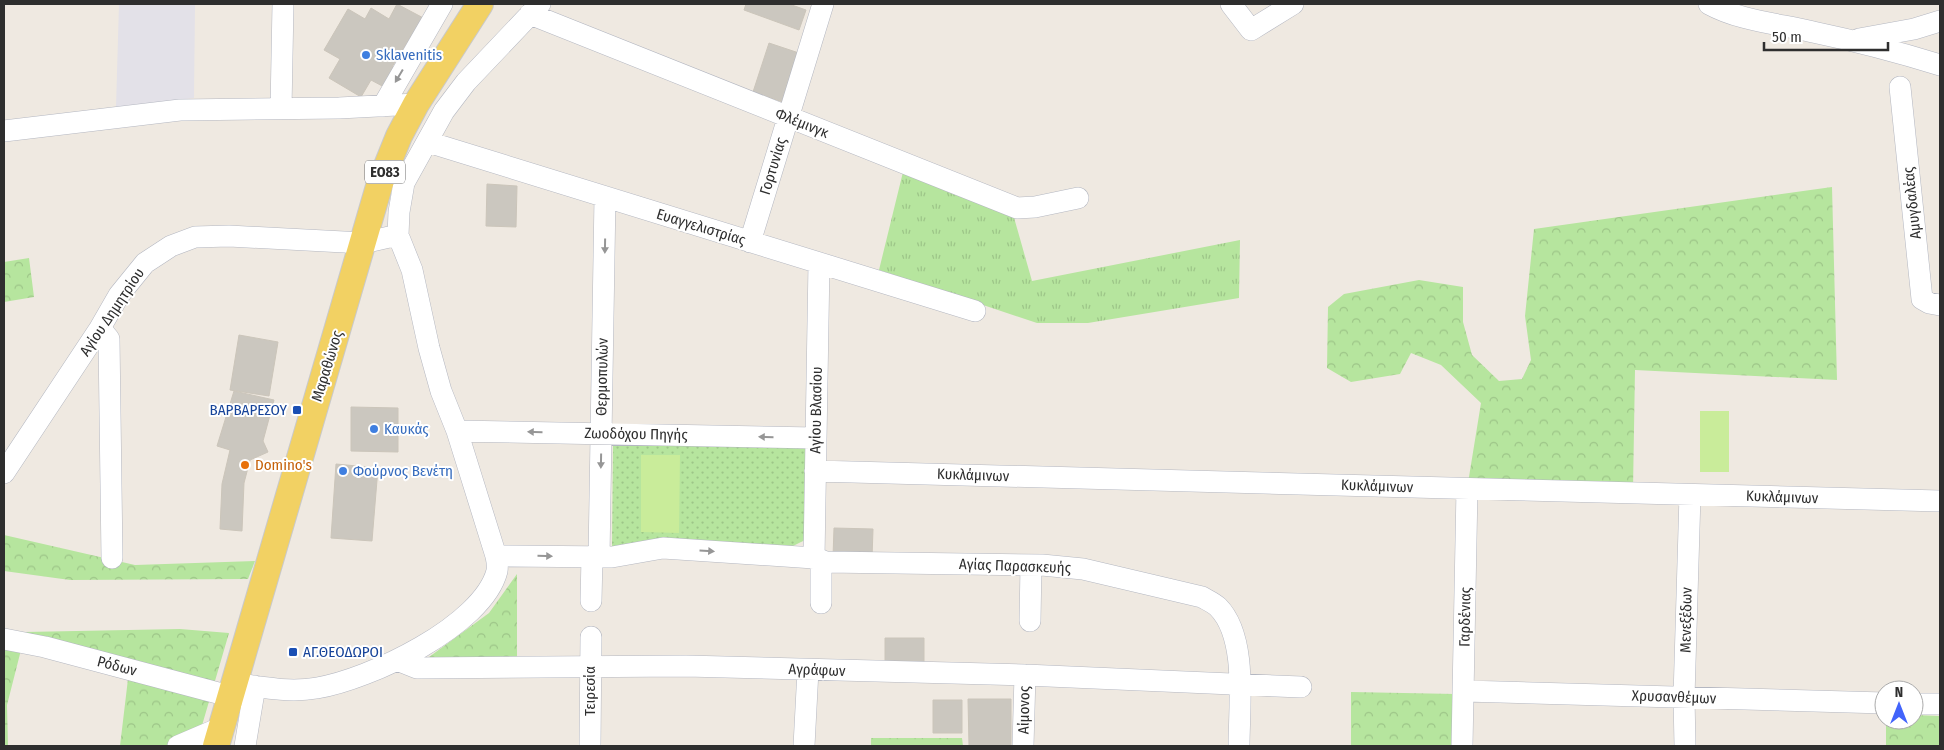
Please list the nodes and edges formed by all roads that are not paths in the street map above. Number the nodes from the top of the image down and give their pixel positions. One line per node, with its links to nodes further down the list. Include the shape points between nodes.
1 (283, 4): 15 (street)
2 (442, 4): 14 (street, one-way to 14)
3 (480, 4): 13 (main road, Μαραθώνος / ΕΟ83)
4 (823, 4): 16 (street, Γορτυνίας)
5 (1231, 4): 6 (street, via 1251,30)
6 (1293, 4)
7 (1709, 4): 10 (street, via 1745,17)
8 (535, 9): 16 (street, Φλέμινγκ); 18 (street, via 466,82 444,111)
9 (1938, 17): 10 (street, via 1914,29)
10 (1853, 40): 11 (street)
11 (1940, 65)
12 (1900, 87): 25 (street, Αμυγδαλέας, via 1922,299)
13 (416, 104): 14 (street); 23 (main road, Μαραθώνος / ΕΟ83, via 380,183)
14 (383, 106): 15 (street)
15 (281, 109): 17 (street, via 180,110)
16 (787, 118): 20 (street, Φλέμινγκ, via 1017,208); 22 (street, Γορτυνίας)
17 (4, 131)
18 (428, 142): 19 (street, Ευαγγελιστρίας); 21 (street, via 404,183)
19 (605, 197): 22 (street, Ευαγγελιστρίας); 29 (street, Θερμοπυλών, one-way to 29)
20 (1078, 198)
21 (398, 235): 23 (street, Αγίου Δημητρίου); 28 (street, via 412,270 434,365)
22 (750, 242): 24 (street, Ευαγγελιστρίας)
23 (363, 243): 27 (street, Αγίου Δημητρίου, via 195,237 170,246 145,263 119,295); 52 (main road, Μαραθώνος / ΕΟ83)
24 (819, 263): 26 (street, Ευαγγελιστρίας); 30 (street, Αγίου Βλασίου)
25 (1940, 306)
26 (975, 311)
27 (100, 328): 32 (street, Αγίου Δημητρίου); 38 (street, via 109,339)
28 (457, 431): 29 (street, Ζωοδόχου Πηγής, one-way to 28); 36 (street)
29 (601, 434): 30 (street, Ζωοδόχου Πηγής, one-way to 29); 37 (street, Θερμοπυλών, one-way to 37)
30 (815, 438): 31 (street, Αγίου Βλασίου)
31 (815, 471): 33 (street, Κυκλάμινων); 39 (street, Αγίου Βλασίου)
32 (4, 473)
33 (1467, 488): 34 (street, Κυκλάμινων); 53 (street, Γαρδένιας)
34 (1690, 495): 35 (street, Κυκλάμινων); 54 (street, Μενεξέδων)
35 (1940, 501)
36 (496, 556): 37 (street, Αγίας Παρασκευής, one-way to 37); 46 (street, Ρόδων, via 497,570 490,588 472,609 451,628)
37 (596, 557): 39 (street, Αγίας Παρασκευής, one-way to 39, via 663,548); 41 (street)
38 (112, 558)
39 (817, 559): 40 (street, Αγίας Παρασκευής, via 826,562); 42 (street, Αγίου Βλασίου)
40 (1031, 564): 43 (street); 50 (street, Αγίας Παρασκευής, via 1083,569 1202,597 1218,607 1228,621 1238,648)
41 (591, 601)
42 (821, 603)
43 (1030, 621)
44 (591, 637): 47 (street, Τειρεσία)
45 (4, 640): 52 (street, Ρόδων)
46 (397, 660): 47 (street, Αγράφων, via 417,668); 52 (street, Ρόδων, via 353,678 316,688)
47 (590, 665): 48 (street, Αγράφων); 61 (street, Τειρεσία)
48 (808, 670): 49 (street, Αγράφων); 62 (street)
49 (1025, 675): 50 (street, Αγράφων); 63 (street, Αίμονος)
50 (1239, 685): 51 (street, Αγράφων); 64 (street, Αγίας Παρασκευής)
51 (1301, 687)
52 (239, 688): 58 (main road, Μαραθώνος / ΕΟ83); 60 (street)
53 (1465, 692): 54 (street, Χρυσανθέμων); 65 (street, Γαρδένιας)
54 (1684, 697): 55 (street, Χρυσανθέμων); 66 (street, Μενεξέδων)
55 (1874, 703)
56 (1924, 704): 57 (street)
57 (1940, 704)
58 (218, 737): 59 (street)
59 (178, 746)
60 (245, 746)
61 (590, 746)
62 (804, 746)
63 (1023, 746)
64 (1239, 746)
65 (1462, 746)
66 (1685, 746)

